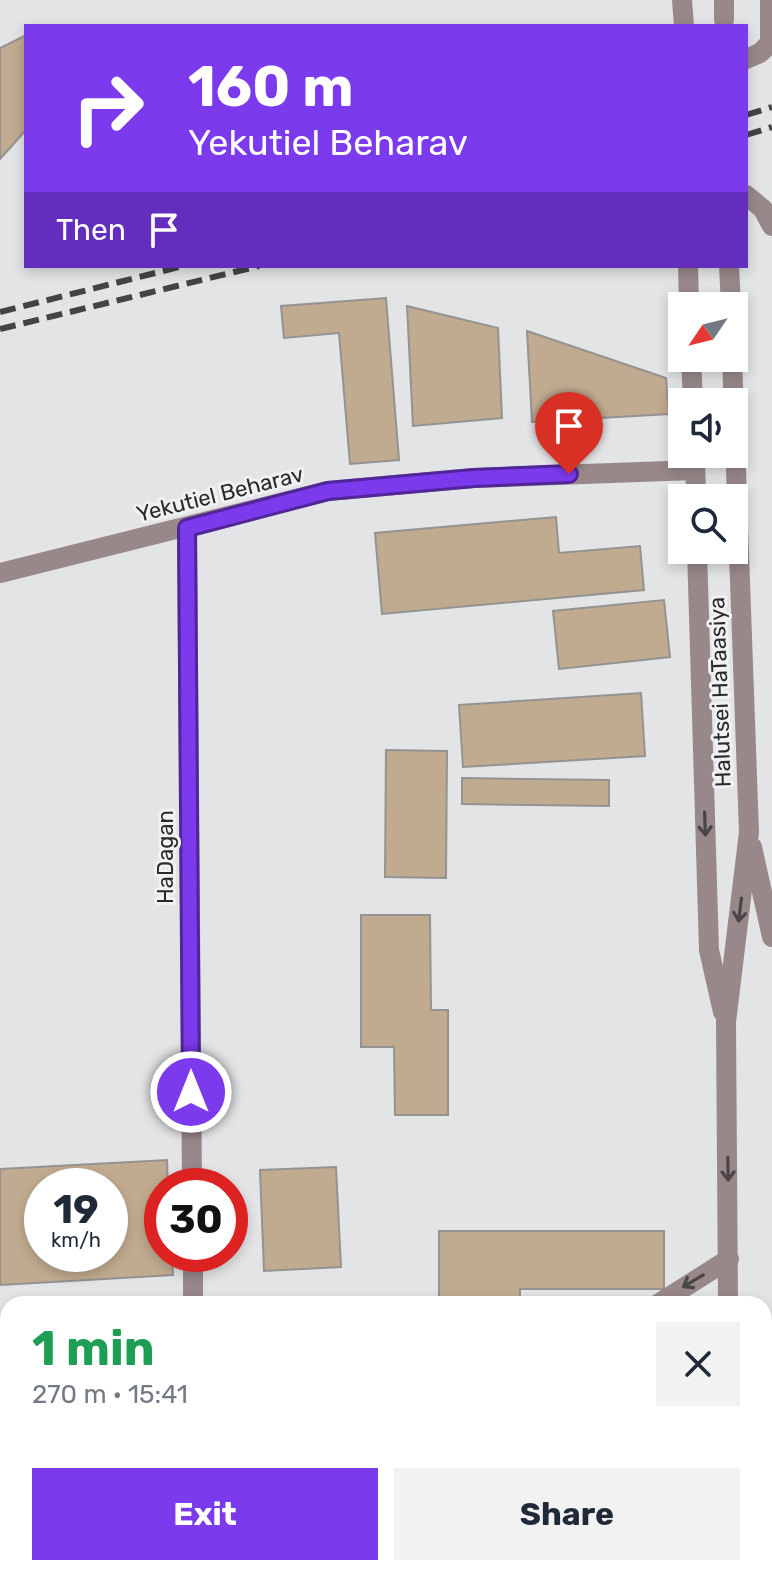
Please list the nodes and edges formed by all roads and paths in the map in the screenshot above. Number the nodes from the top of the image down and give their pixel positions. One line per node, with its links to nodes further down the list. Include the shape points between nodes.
1 (682, 0): 3 (street)
2 (770, 0): 4 (street, via 770,43)
3 (684, 24)
4 (748, 58)
5 (748, 197): 6 (street)
6 (772, 226)
7 (688, 268): 9 (street)
8 (729, 268): 10 (street)
9 (689, 292)
10 (730, 292)
11 (733, 372): 16 (street, Halutsei HaTaasiya)
12 (668, 464): 13 (street, Yekutiel Beharav, via 328,491)
13 (187, 528): 15 (street, Yekutiel Beharav); 19 (street, HaDagan)
14 (697, 564): 18 (street, one-way to 18, via 709,950)
15 (0, 573)
16 (749, 832): 17 (street, Halutsei HaTaasiya); 18 (street, Halutsei HaTaasiya, one-way to 18)
17 (772, 937)
18 (726, 1022): 20 (street, Halutsei HaTaasiya, one-way to 20)
19 (192, 1168)
20 (729, 1259): 23 (street, one-way to 23); 24 (street, Halutsei HaTaasiya)
21 (193, 1272): 22 (street)
22 (193, 1296)
23 (671, 1296)
24 (728, 1296)

